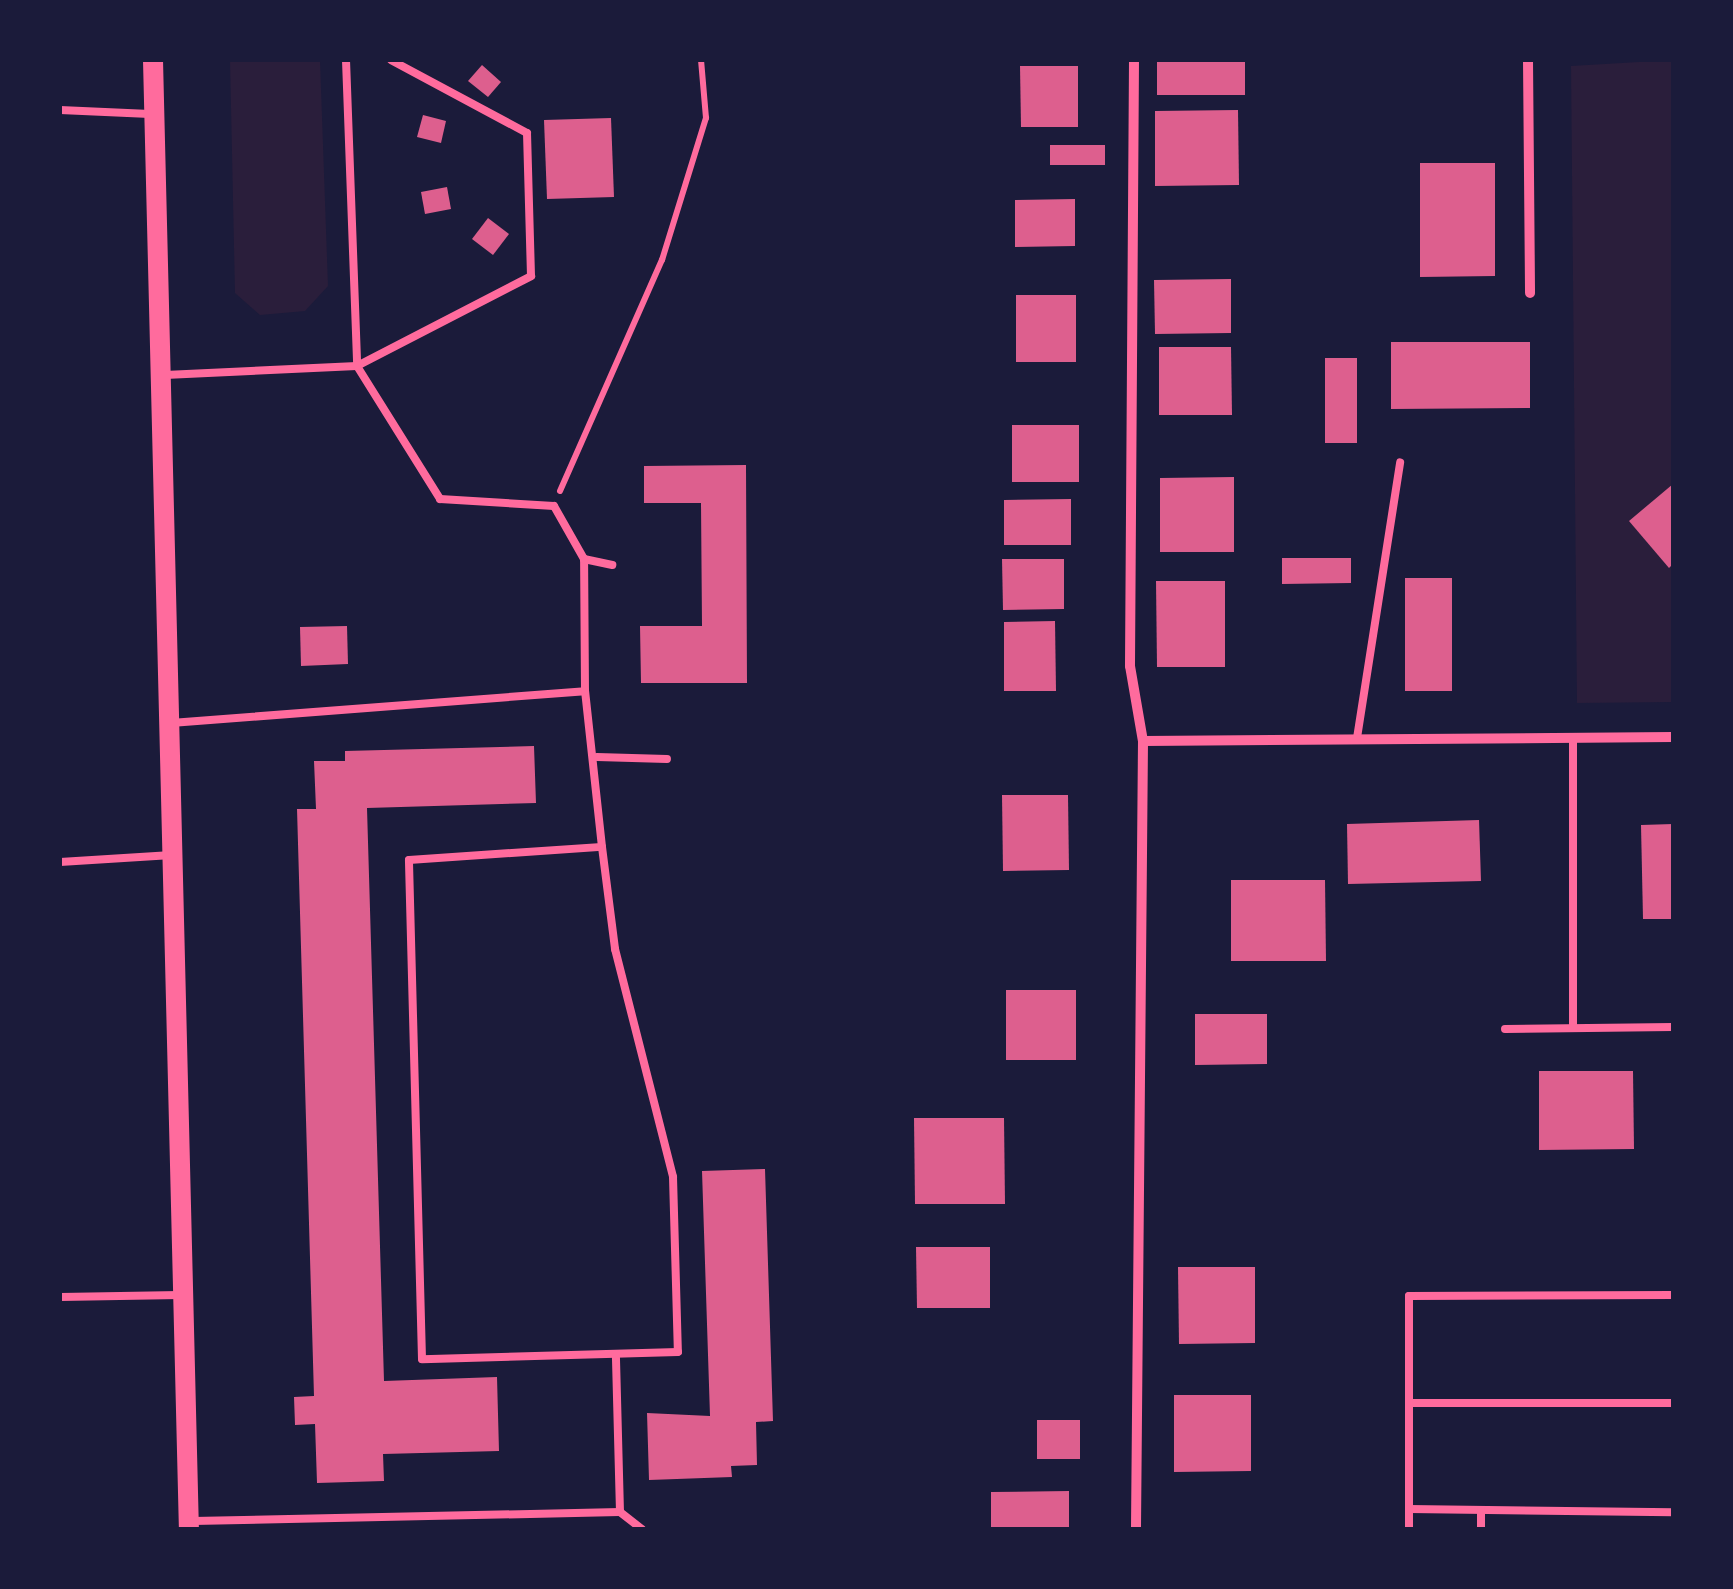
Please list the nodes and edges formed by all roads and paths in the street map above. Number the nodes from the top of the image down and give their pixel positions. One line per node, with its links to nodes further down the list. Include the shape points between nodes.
1 (153, 60): 8 (main road)
2 (346, 60): 10 (lane)
3 (391, 60): 10 (lane, via 526,133 532,276)
4 (701, 60): 13 (path, via 706,118 662,260)
5 (1134, 60): 21 (street, via 1130,666)
6 (1528, 60): 9 (street)
7 (60, 110): 8 (lane)
8 (154, 114): 11 (main road)
9 (1530, 294)
10 (357, 366): 11 (lane); 13 (lane, via 440,499)
11 (160, 376): 17 (main road)
12 (1400, 462): 19 (lane)
13 (554, 506): 14 (lane)
14 (584, 559): 15 (lane); 16 (lane)
15 (612, 564)
16 (586, 691): 17 (lane); 22 (lane)
17 (169, 723): 25 (main road)
18 (1673, 737): 20 (street)
19 (1357, 738): 20 (street); 21 (street)
20 (1574, 738): 28 (lane)
21 (1143, 741): 44 (street)
22 (597, 757): 23 (lane); 24 (lane)
23 (666, 759)
24 (602, 846): 33 (lane, via 615,950 673,1177 676,1255 678,1352); 33 (lane, via 410,860 422,1358)
25 (172, 855): 26 (lane); 30 (main road)
26 (60, 862)
27 (1673, 1027): 28 (lane)
28 (1573, 1028): 29 (lane)
29 (1505, 1029)
30 (182, 1295): 32 (lane); 41 (main road)
31 (1673, 1295): 34 (lane, via 1409,1296)
32 (60, 1296)
33 (616, 1354): 38 (lane)
34 (1409, 1403): 35 (lane); 36 (lane)
35 (1673, 1403)
36 (1409, 1509): 37 (lane); 45 (lane)
37 (1481, 1510): 39 (lane); 46 (lane)
38 (620, 1512): 40 (lane); 43 (lane)
39 (1673, 1512)
40 (510, 1515): 41 (lane); 42 (lane)
41 (189, 1525)
42 (511, 1529)
43 (642, 1529)
44 (1136, 1529)
45 (1409, 1529)
46 (1481, 1529)

